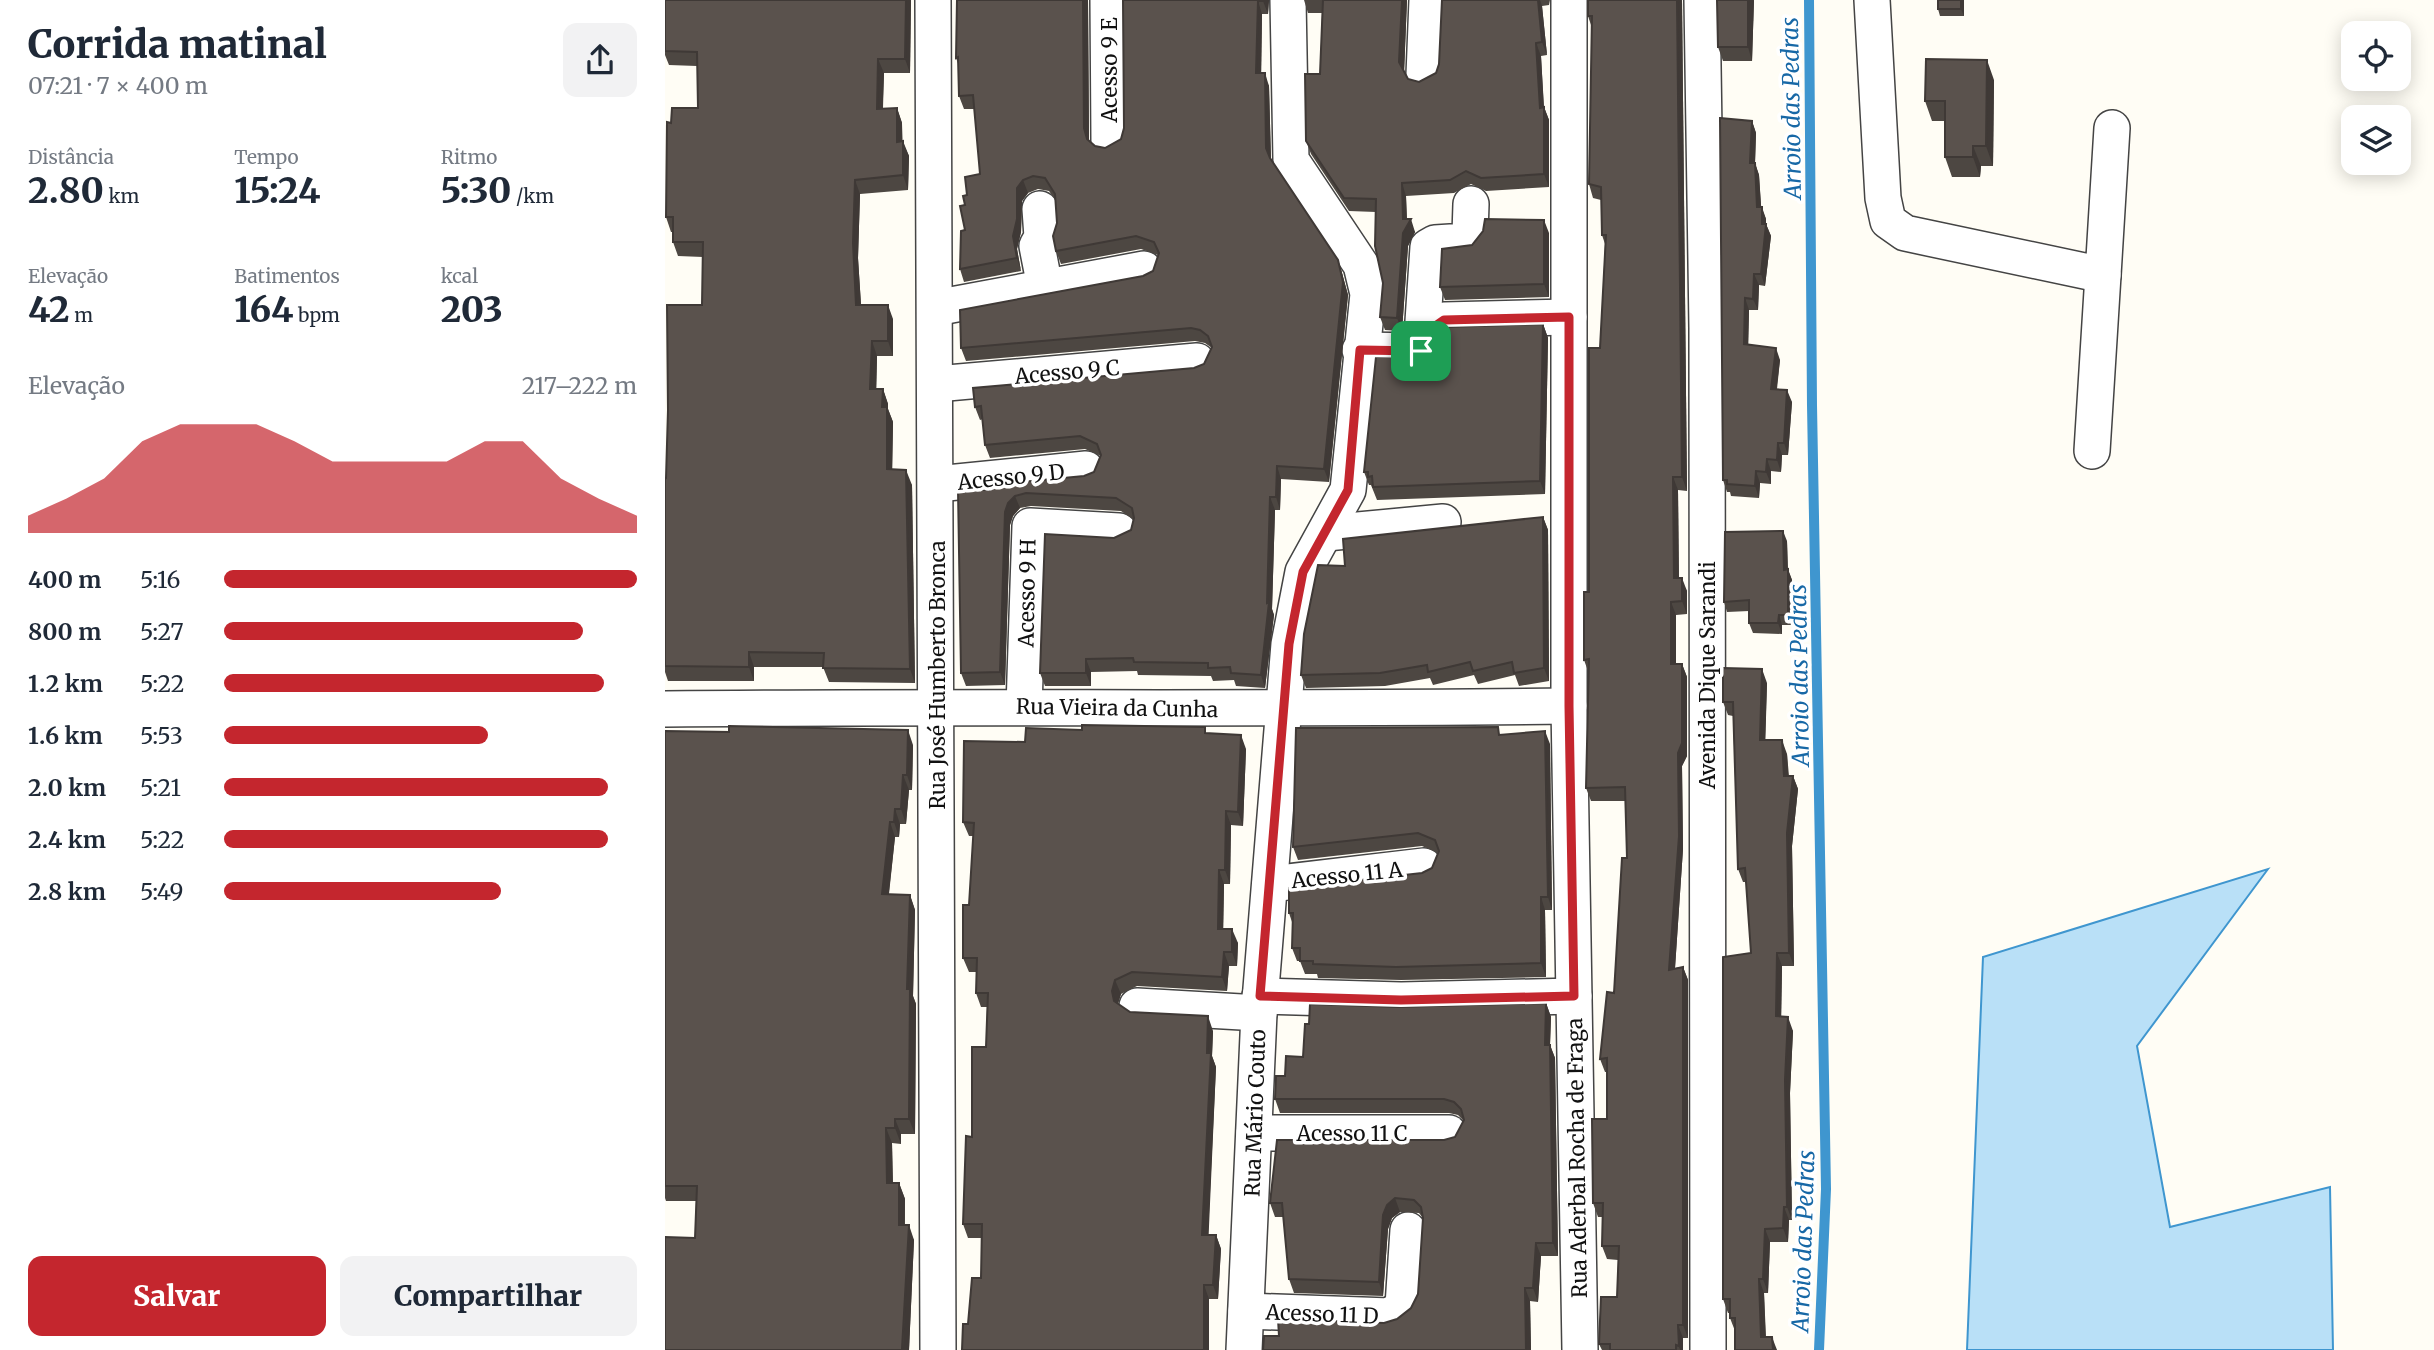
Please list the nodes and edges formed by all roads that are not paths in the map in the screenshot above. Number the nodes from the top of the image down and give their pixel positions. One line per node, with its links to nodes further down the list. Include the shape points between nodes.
1 (933, 0): 16 (street, Rua José Humberto Bronca)
2 (1108, 0): 10 (street, Acesso 9 E)
3 (1288, 0): 18 (street, Rua Mário Couto, via 1291,160 1361,265 1368,293)
4 (1427, 0): 8 (street)
5 (1569, 0): 17 (street, Rua Aderbal Rocha de Fraga)
6 (1702, 0): 45 (street, Avenida Dique Sarandi, via 1707,328)
7 (1872, 0): 14 (street, via 1888,221 1905,233)
8 (1424, 75)
9 (2112, 128): 14 (street)
10 (1109, 141)
11 (1471, 204): 19 (street, via 1466,241 1428,247)
12 (1040, 209): 15 (street, via 1042,234 1037,246)
13 (1144, 269): 15 (street)
14 (2103, 275): 22 (street)
15 (1045, 286): 16 (street)
16 (935, 308): 21 (street, Rua José Humberto Bronca)
17 (1569, 317): 19 (street, via 1444,320 1434,327); 29 (street, Rua Aderbal Rocha de Fraga)
18 (1360, 350): 19 (street); 27 (street, Rua Mário Couto, via 1348,490)
19 (1421, 351)
20 (1197, 361): 21 (street, Acesso 9 C)
21 (936, 384): 24 (street, Rua José Humberto Bronca)
22 (2092, 451)
23 (1086, 469): 24 (street, Acesso 9 D)
24 (937, 484): 28 (street, Rua José Humberto Bronca)
25 (1443, 522): 27 (street)
26 (1119, 531): 30 (street, Acesso 9 H, via 1030,526)
27 (1326, 533): 32 (street, Rua Mário Couto, via 1303,572)
28 (938, 706): 30 (street, Rua Vieira da Cunha); 31 (street, Rua Vieira da Cunha); 42 (street, Rua José Humberto Bronca)
29 (1569, 706): 32 (street, Rua Vieira da Cunha); 35 (street, Rua Aderbal Rocha de Fraga)
30 (1024, 707): 32 (street, Rua Vieira da Cunha)
31 (665, 709)
32 (1282, 709): 34 (street, Rua Mário Couto)
33 (1424, 866): 34 (street, Acesso 11 A)
34 (1270, 884): 36 (street, Rua Mário Couto)
35 (1574, 996): 36 (street); 44 (street, Rua Aderbal Rocha de Fraga)
36 (1260, 1005): 37 (street); 38 (street, Rua Mário Couto)
37 (1137, 1006)
38 (1254, 1133): 39 (street, Acesso 11 C); 41 (street, Rua Mário Couto)
39 (1449, 1133)
40 (1408, 1230): 41 (street, Acesso 11 D, via 1403,1306 1390,1316)
41 (1245, 1311): 43 (street, Rua Mário Couto)
42 (938, 1350)
43 (1244, 1350)
44 (1580, 1350)
45 (1708, 1350)

